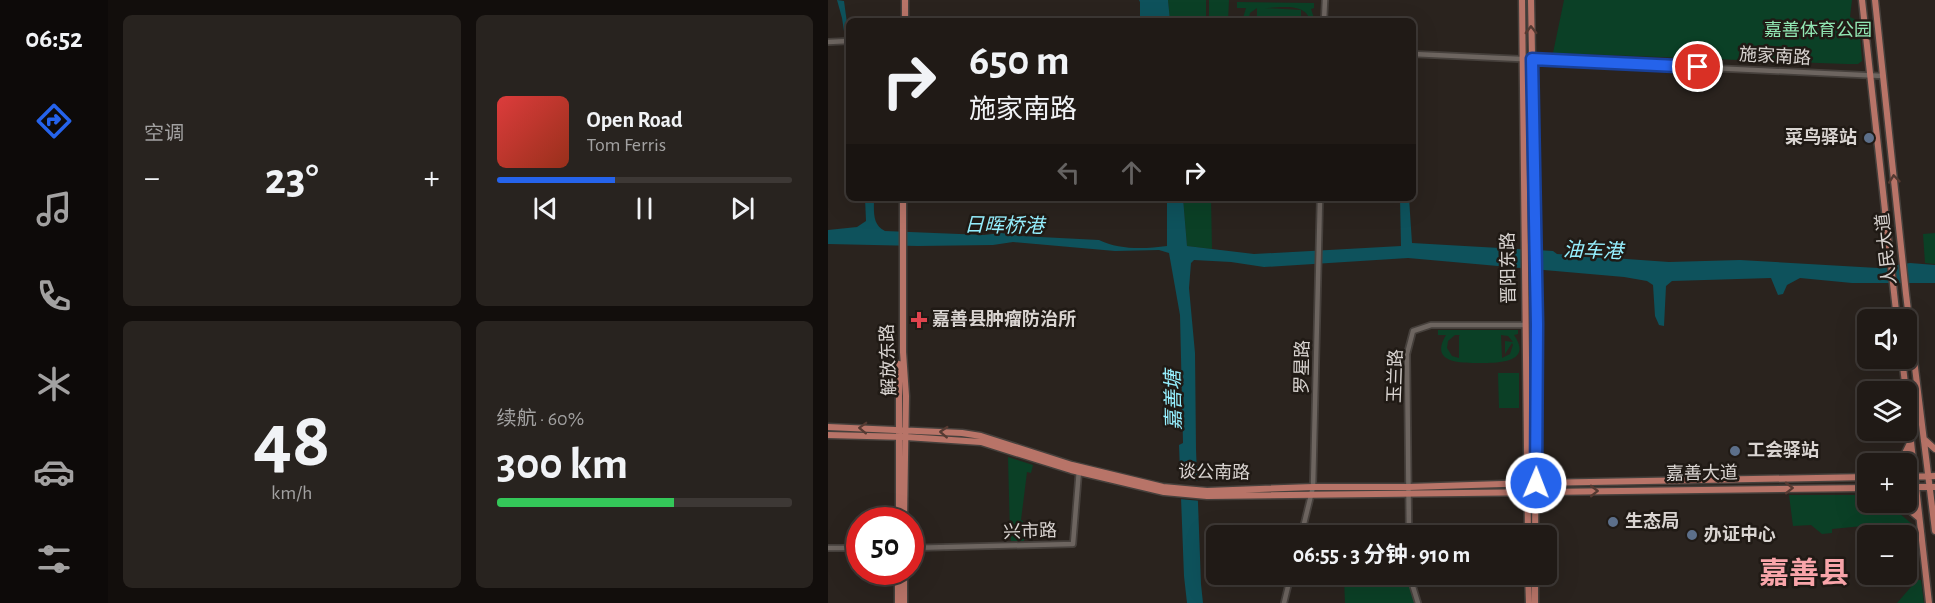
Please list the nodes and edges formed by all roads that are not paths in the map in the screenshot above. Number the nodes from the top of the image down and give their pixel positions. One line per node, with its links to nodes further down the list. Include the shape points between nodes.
1 (903, 0): 7 (main road)
2 (1325, 0): 8 (street)
3 (1522, 0): 12 (main road, 晋阳东路)
4 (1531, 0): 13 (main road, 晋阳东路, one-way to 4)
5 (1862, 0): 14 (main road, 人民大道)
6 (1875, 0): 15 (main road, 人民大道)
7 (903, 18)
8 (1324, 18)
9 (846, 41): 10 (street)
10 (828, 42)
11 (1416, 54): 12 (street, 施家南路)
12 (1523, 58): 13 (street, 施家南路); 19 (main road, 晋阳东路)
13 (1532, 59): 14 (street, 施家南路); 33 (main road, 晋阳东路)
14 (1871, 75): 15 (street, 施家南路); 18 (main road, 人民大道)
15 (1883, 76): 23 (main road, 人民大道, one-way to 15)
16 (901, 201): 21 (main road, 解放东路, via 906,396)
17 (1320, 201): 37 (street, 罗星路)
18 (1896, 309)
19 (1526, 325): 32 (main road, 晋阳东路); 38 (street, 玉兰路, via 1431,325 1413,331 1407,354)
20 (828, 427): 21 (main road, one-way to 20)
21 (902, 433): 22 (main road); 28 (main road, 谈公南路, via 981,436); 42 (main road, 解放东路); 43 (main road, 解放东路)
22 (828, 435)
23 (1925, 440): 25 (main road); 29 (main road, 人民大道)
24 (1911, 442): 26 (main road); 27 (main road)
25 (1935, 449)
26 (1905, 453)
27 (1912, 453)
28 (1079, 469): 37 (main road, 谈公南路, via 1164,489 1207,493); 54 (street, 兴市路, via 1073,544)
29 (1932, 476): 31 (main road); 35 (main road, 人民大道)
30 (1857, 477): 33 (main road, 嘉善大道)
31 (1917, 477)
32 (1528, 483): 33 (main road, 谈公南路); 38 (main road, 谈公南路); 39 (main road, 晋阳东路)
33 (1536, 483): 40 (main road, 晋阳东路)
34 (1917, 487): 35 (main road)
35 (1933, 487): 45 (main road, 人民大道)
36 (1857, 488): 40 (main road, 嘉善大道, one-way to 36)
37 (1312, 490): 38 (main road, 谈公南路); 47 (street, 罗星路)
38 (1408, 490): 39 (main road, 谈公南路); 48 (street, 玉兰路)
39 (1528, 491): 40 (main road, 谈公南路); 49 (main road, 晋阳东路)
40 (1536, 491): 50 (main road, 晋阳东路)
41 (1917, 497): 46 (main road)
42 (899, 507)
43 (904, 507)
44 (1913, 513): 46 (main road)
45 (1934, 514): 51 (main road, 人民大道)
46 (1919, 518): 67 (main road)
47 (1304, 525)
48 (1408, 525)
49 (1528, 525)
50 (1535, 525)
51 (1935, 531)
52 (828, 548): 53 (street)
53 (846, 548)
54 (924, 548)
55 (898, 585): 61 (main road)
56 (904, 585): 62 (main road)
57 (1288, 585): 63 (street)
58 (1412, 585): 64 (street)
59 (1528, 585): 65 (main road)
60 (1535, 585): 66 (main road)
61 (898, 603)
62 (904, 603)
63 (1284, 603)
64 (1418, 603)
65 (1529, 603)
66 (1535, 603)
67 (1929, 603)

